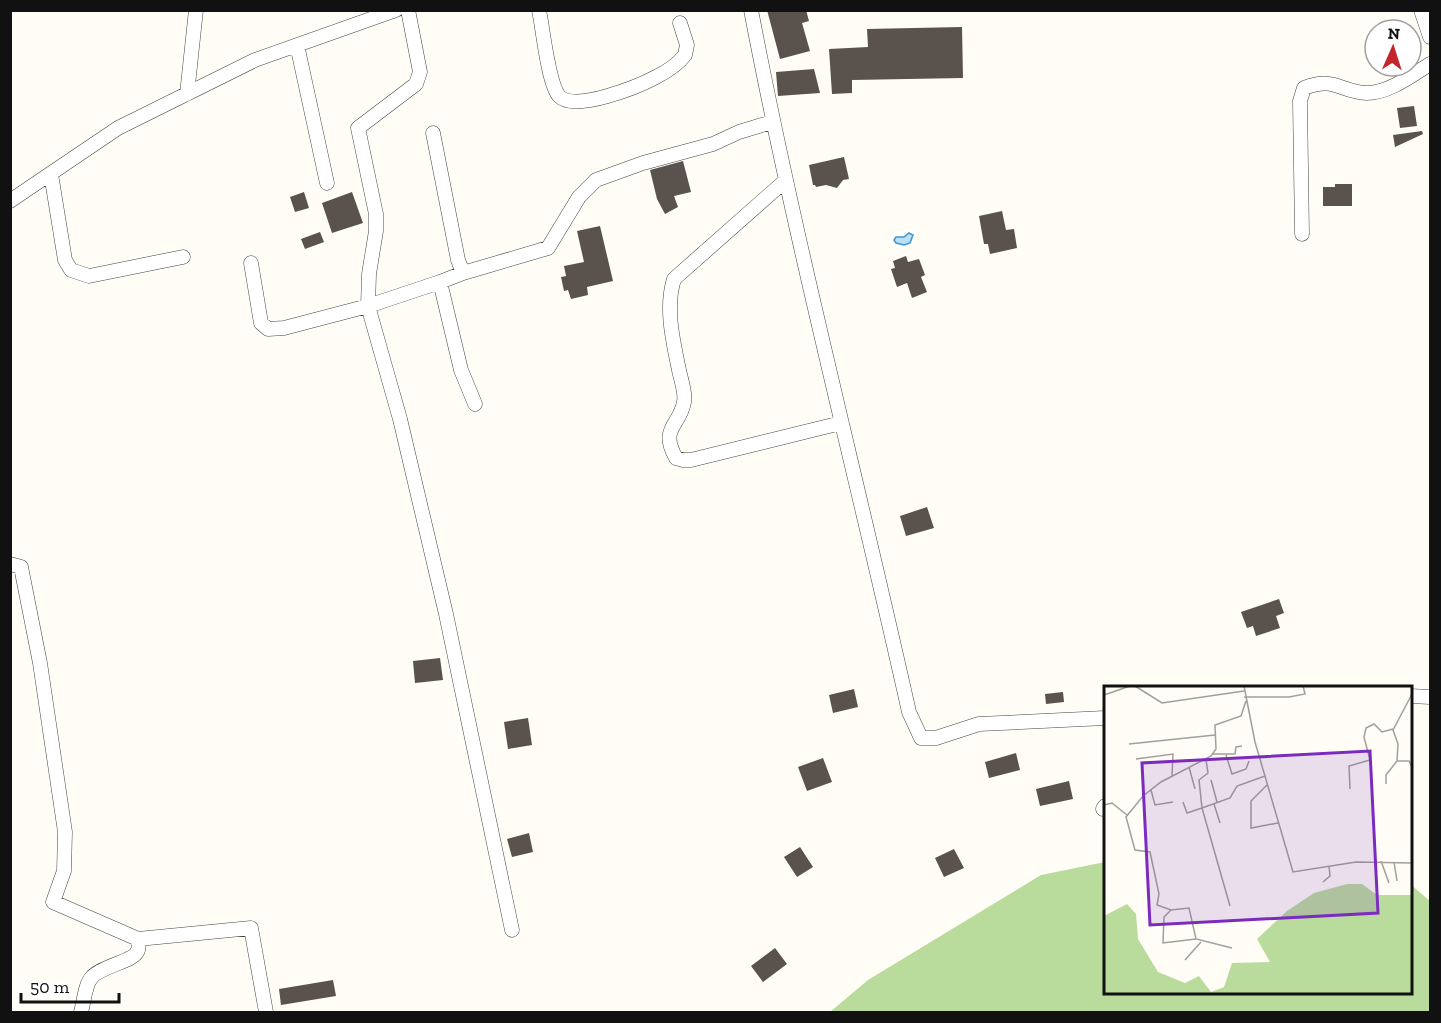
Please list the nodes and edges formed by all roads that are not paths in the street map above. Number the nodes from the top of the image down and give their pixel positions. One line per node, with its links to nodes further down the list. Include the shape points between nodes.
1 (196, 10): 11 (street)
2 (396, 10): 9 (street)
3 (408, 10): 23 (street, via 420,72 416,84 358,128 376,214)
4 (539, 10): 7 (street, via 555,87 565,101 595,99 657,76 686,55)
5 (751, 10): 12 (street)
6 (1421, 10): 8 (street)
7 (680, 23)
8 (1431, 37)
9 (297, 45): 11 (street, via 255,60); 16 (street)
10 (1431, 64): 18 (street, via 1386,89 1368,93 1331,83 1304,88 1300,101)
11 (187, 94): 14 (street, via 118,128)
12 (772, 122): 15 (street); 21 (street, via 596,180 579,197 548,248)
13 (433, 133): 21 (street)
14 (51, 174): 17 (street); 19 (street, via 65,260 71,270 89,276)
15 (786, 180): 25 (street); 25 (street, via 674,279 670,292 672,339 684,402 672,426 669,446 676,458 684,460)
16 (327, 183)
17 (10, 201)
18 (1302, 234)
19 (183, 257)
20 (251, 263): 23 (street, via 261,323 268,329)
21 (463, 273): 22 (street)
22 (440, 282): 23 (street); 24 (street, via 461,370)
23 (368, 306): 30 (street, via 400,419 446,614)
24 (475, 404)
25 (841, 423): 29 (street, via 909,712 921,738 936,738 979,724)
26 (10, 564): 31 (street, via 21,567 65,832 64,871 52,902)
27 (1411, 696): 28 (street)
28 (1431, 697)
29 (1104, 718)
30 (512, 930)
31 (138, 939): 32 (street, via 136,955 92,976); 33 (street, via 251,928)
32 (81, 1012)
33 (266, 1012)

